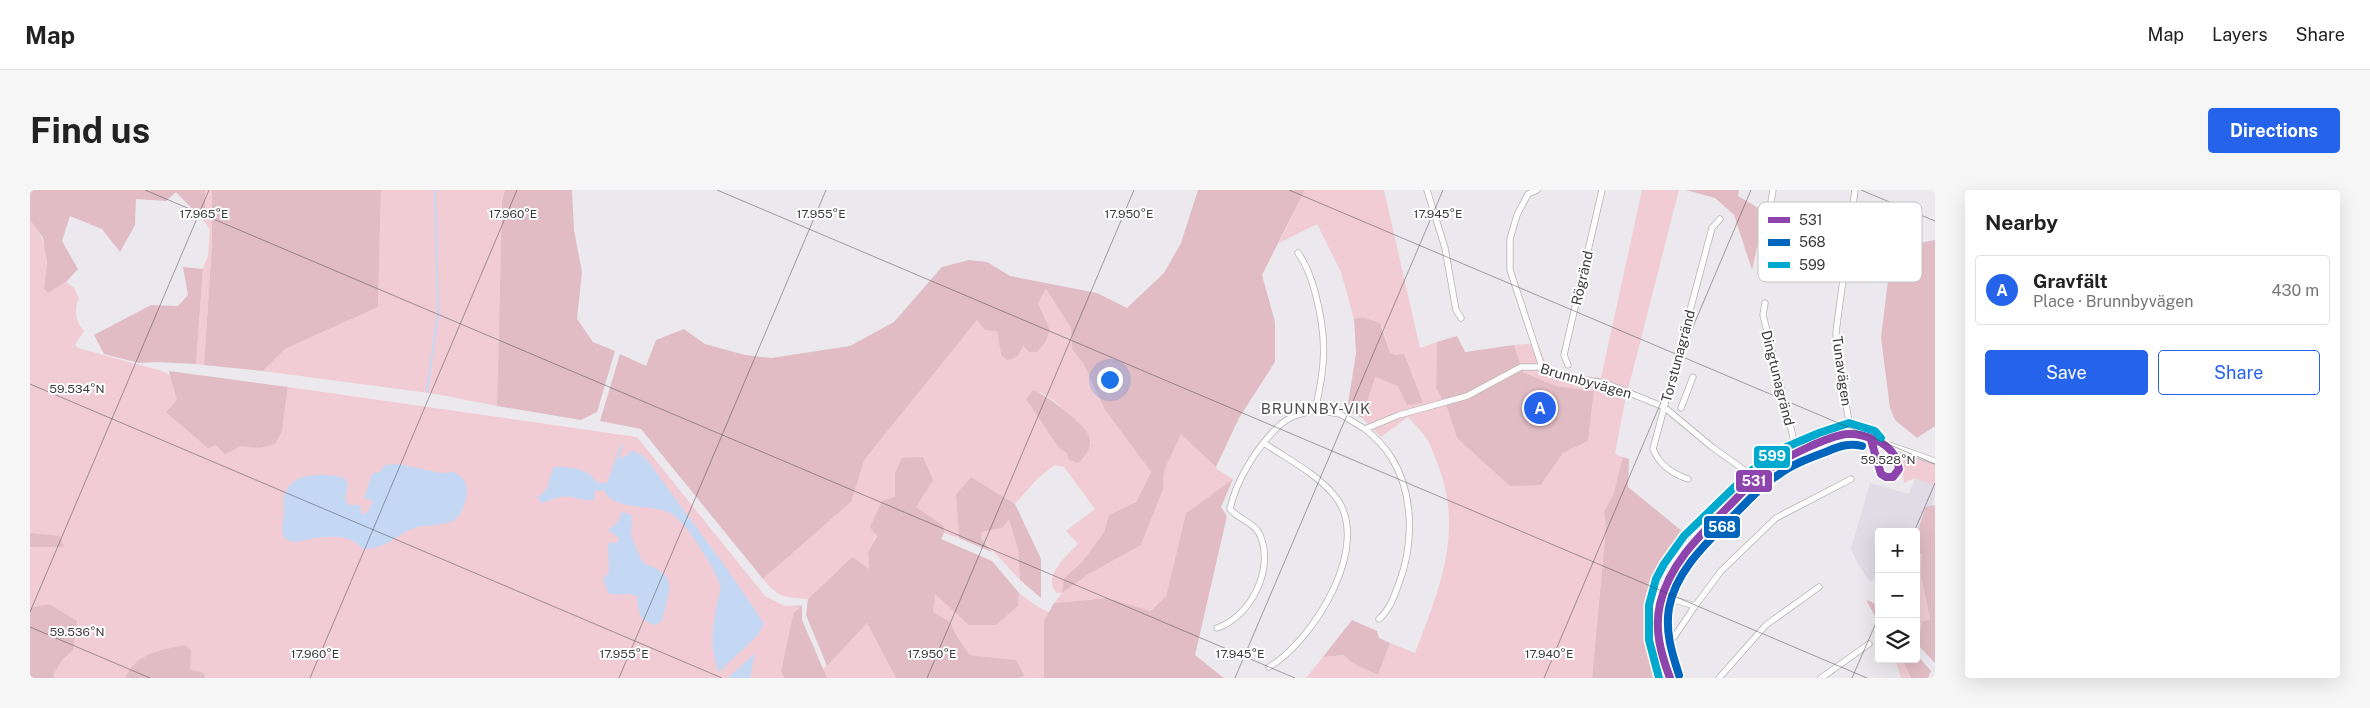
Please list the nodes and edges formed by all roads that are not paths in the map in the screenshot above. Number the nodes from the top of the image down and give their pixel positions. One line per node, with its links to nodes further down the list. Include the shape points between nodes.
1 (1427, 190): 9 (street, via 1445,248 1456,310)
2 (1536, 190): 4 (street)
3 (1602, 190): 10 (street, Rögränd, via 1564,355)
4 (1526, 192): 11 (street, via 1510,239 1510,270)
5 (1720, 219): 13 (street, Torstunagränd, via 1712,228)
6 (1298, 253): 15 (street, via 1310,275 1323,321 1325,356)
7 (1842, 282): 17 (street, Tunavägen, via 1836,332 1837,353)
8 (1765, 303): 21 (street, Dingtunagränd, via 1763,315)
9 (1461, 318)
10 (1568, 365)
11 (1542, 367): 13 (street, Brunnbyvägen, via 1561,377 1605,383); 16 (street, Brunnbyvägen, via 1521,367 1468,396 1399,415)
12 (1693, 377): 14 (street)
13 (1664, 407): 23 (street, Torstunagränd, via 1653,449 1657,459 1678,476); 24 (street, Brunnbyvägen)
14 (1681, 408)
15 (1315, 410): 16 (street, via 1340,414); 19 (street, via 1280,424)
16 (1366, 429): 29 (street, via 1392,458 1408,503 1408,550 1403,572 1388,610)
17 (1851, 433): 18 (street); 21 (street)
18 (1871, 440): 20 (street); 20 (street, via 1881,474 1893,477 1899,469 1895,455)
19 (1264, 443): 30 (street, via 1243,475 1230,509 1258,531 1266,559 1257,590 1247,605 1228,624); 33 (street, via 1316,478 1335,496 1347,524 1347,548 1337,581 1317,619 1282,660)
20 (1887, 446): 22 (street)
21 (1797, 453): 24 (street)
22 (1935, 461)
23 (1688, 479)
24 (1757, 479): 27 (street, via 1697,536 1678,560)
25 (1851, 479): 28 (street, via 1776,518 1721,571)
26 (1819, 587): 35 (street, via 1766,625)
27 (1661, 596): 28 (street); 34 (street, via 1658,630)
28 (1695, 606): 31 (street)
29 (1379, 620)
30 (1217, 628)
31 (1674, 637)
32 (1869, 644): 36 (street)
33 (1269, 667)
34 (1670, 678)
35 (1719, 678)
36 (1821, 678)

